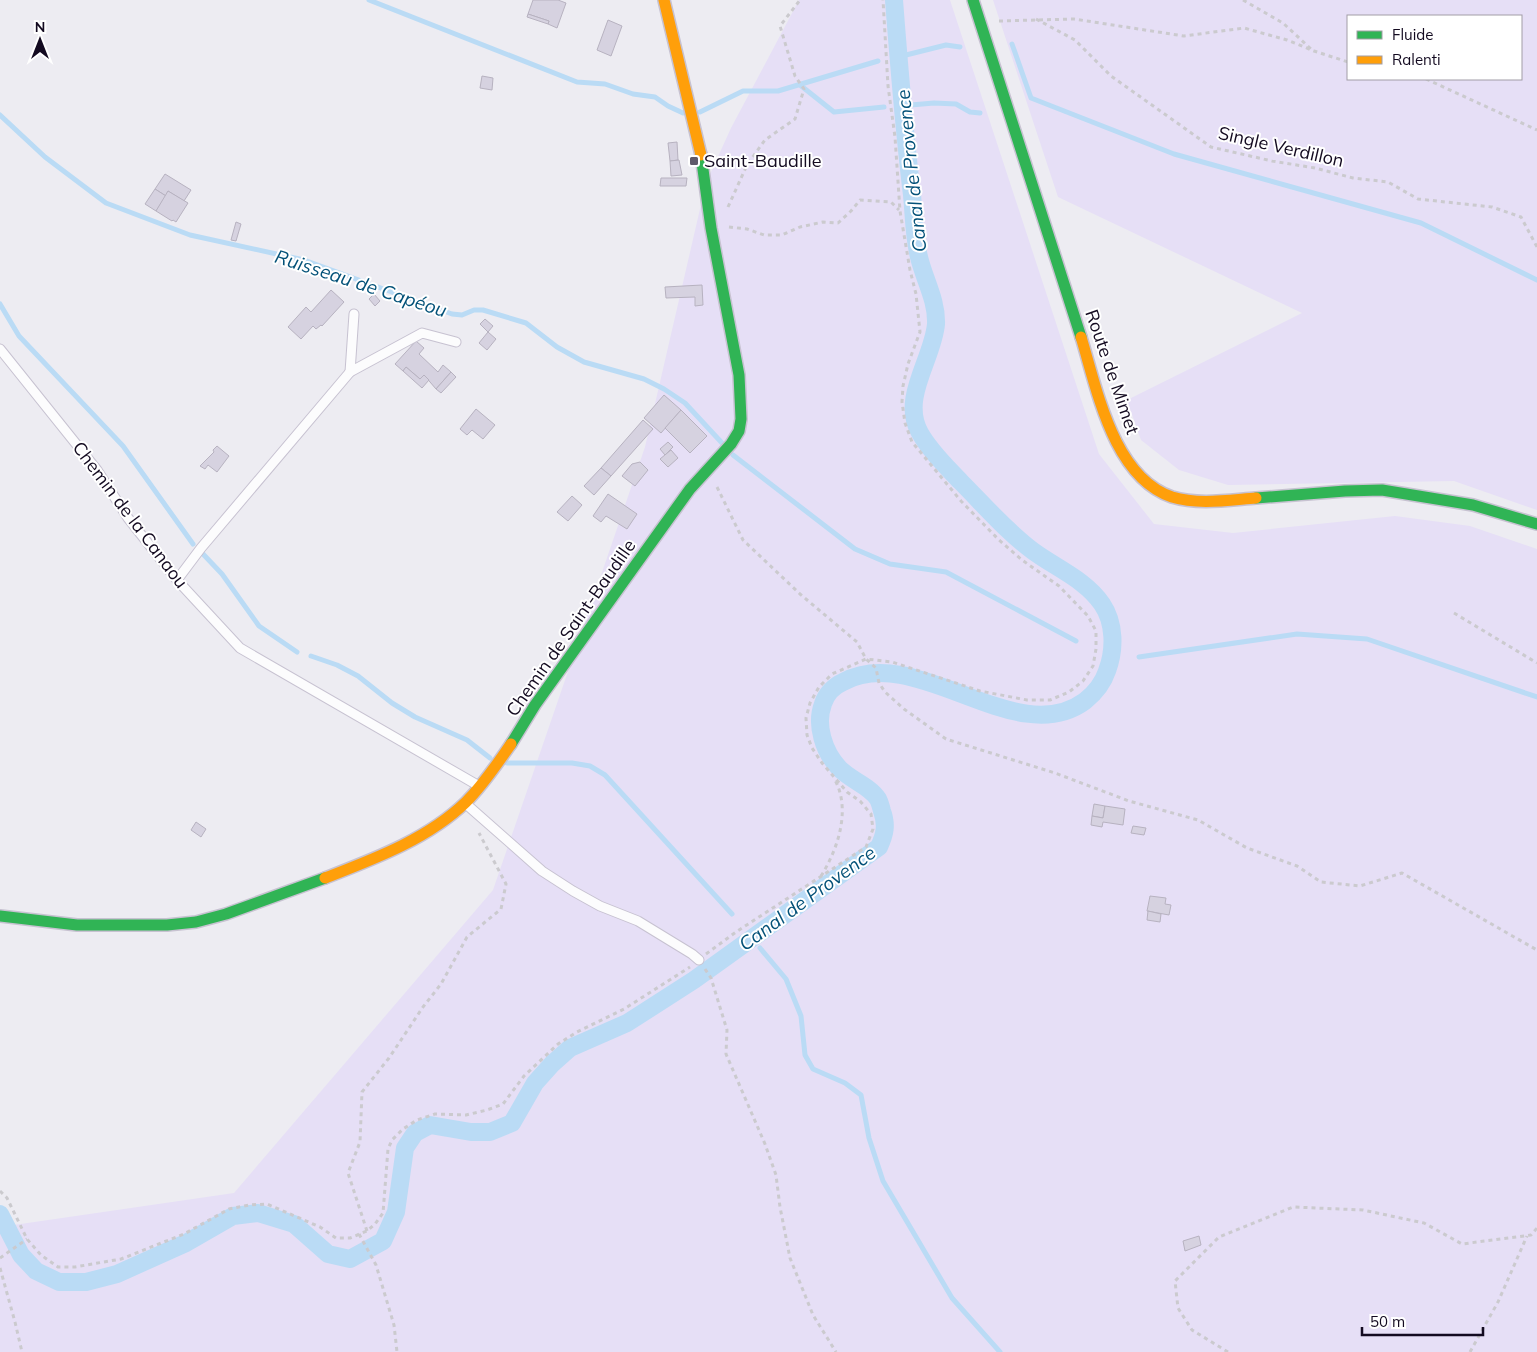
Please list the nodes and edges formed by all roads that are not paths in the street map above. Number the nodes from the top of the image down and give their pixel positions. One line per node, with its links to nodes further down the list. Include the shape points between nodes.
1 (664, 0): 9 (street, Chemin de Saint-Baudille, via 696,134 739,375 739,430 731,444 690,489)
2 (973, 0): 7 (street, Route de Mimet, via 1109,426 1125,459 1136,473 1164,494 1204,501 1376,490 1462,502)
3 (354, 314): 6 (lane)
4 (456, 342): 6 (lane, via 422,333)
5 (0, 349): 8 (lane, Chemin de la Canaou, via 97,470 128,518)
6 (350, 372): 8 (lane)
7 (1537, 524)
8 (177, 580): 9 (lane, Chemin de la Canaou, via 240,648)
9 (480, 787): 10 (street, Chemin de Saint-Baudille)
10 (465, 803): 11 (street, Chemin de Saint-Baudille, via 437,826 378,857 264,902 203,920 166,925 77,925); 12 (lane, via 542,871 600,906 638,921 692,954)
11 (0, 916)
12 (700, 963)

